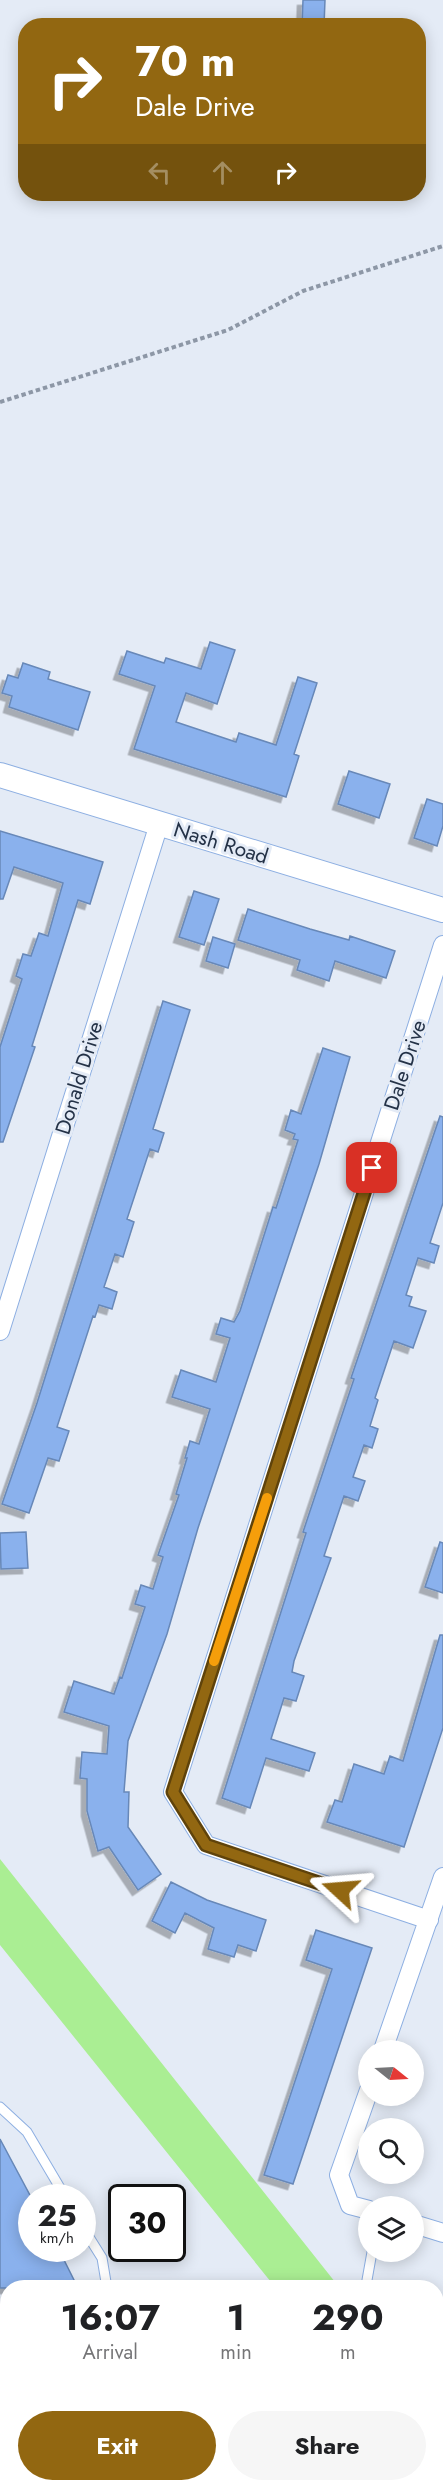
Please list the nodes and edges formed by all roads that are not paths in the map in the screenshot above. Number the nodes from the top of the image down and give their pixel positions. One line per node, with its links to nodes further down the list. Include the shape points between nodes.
1 (0, 775): 2 (main road, Nash Road)
2 (159, 824): 3 (main road, Nash Road); 5 (street, Donald Drive)
3 (443, 910)
4 (443, 945): 7 (street, Dale Drive, via 173,1792 206,1845)
5 (0, 1331)
6 (443, 1877): 7 (street)
7 (429, 1920): 8 (street)
8 (387, 2040)
9 (363, 2106): 12 (street, via 339,2175 350,2205)
10 (0, 2107): 11 (lane, via 27,2132)
11 (58, 2184)
12 (358, 2207)
13 (424, 2227): 14 (street)
14 (443, 2233)
15 (96, 2248): 17 (lane)
16 (370, 2262): 18 (lane)
17 (106, 2280)
18 (367, 2280)

